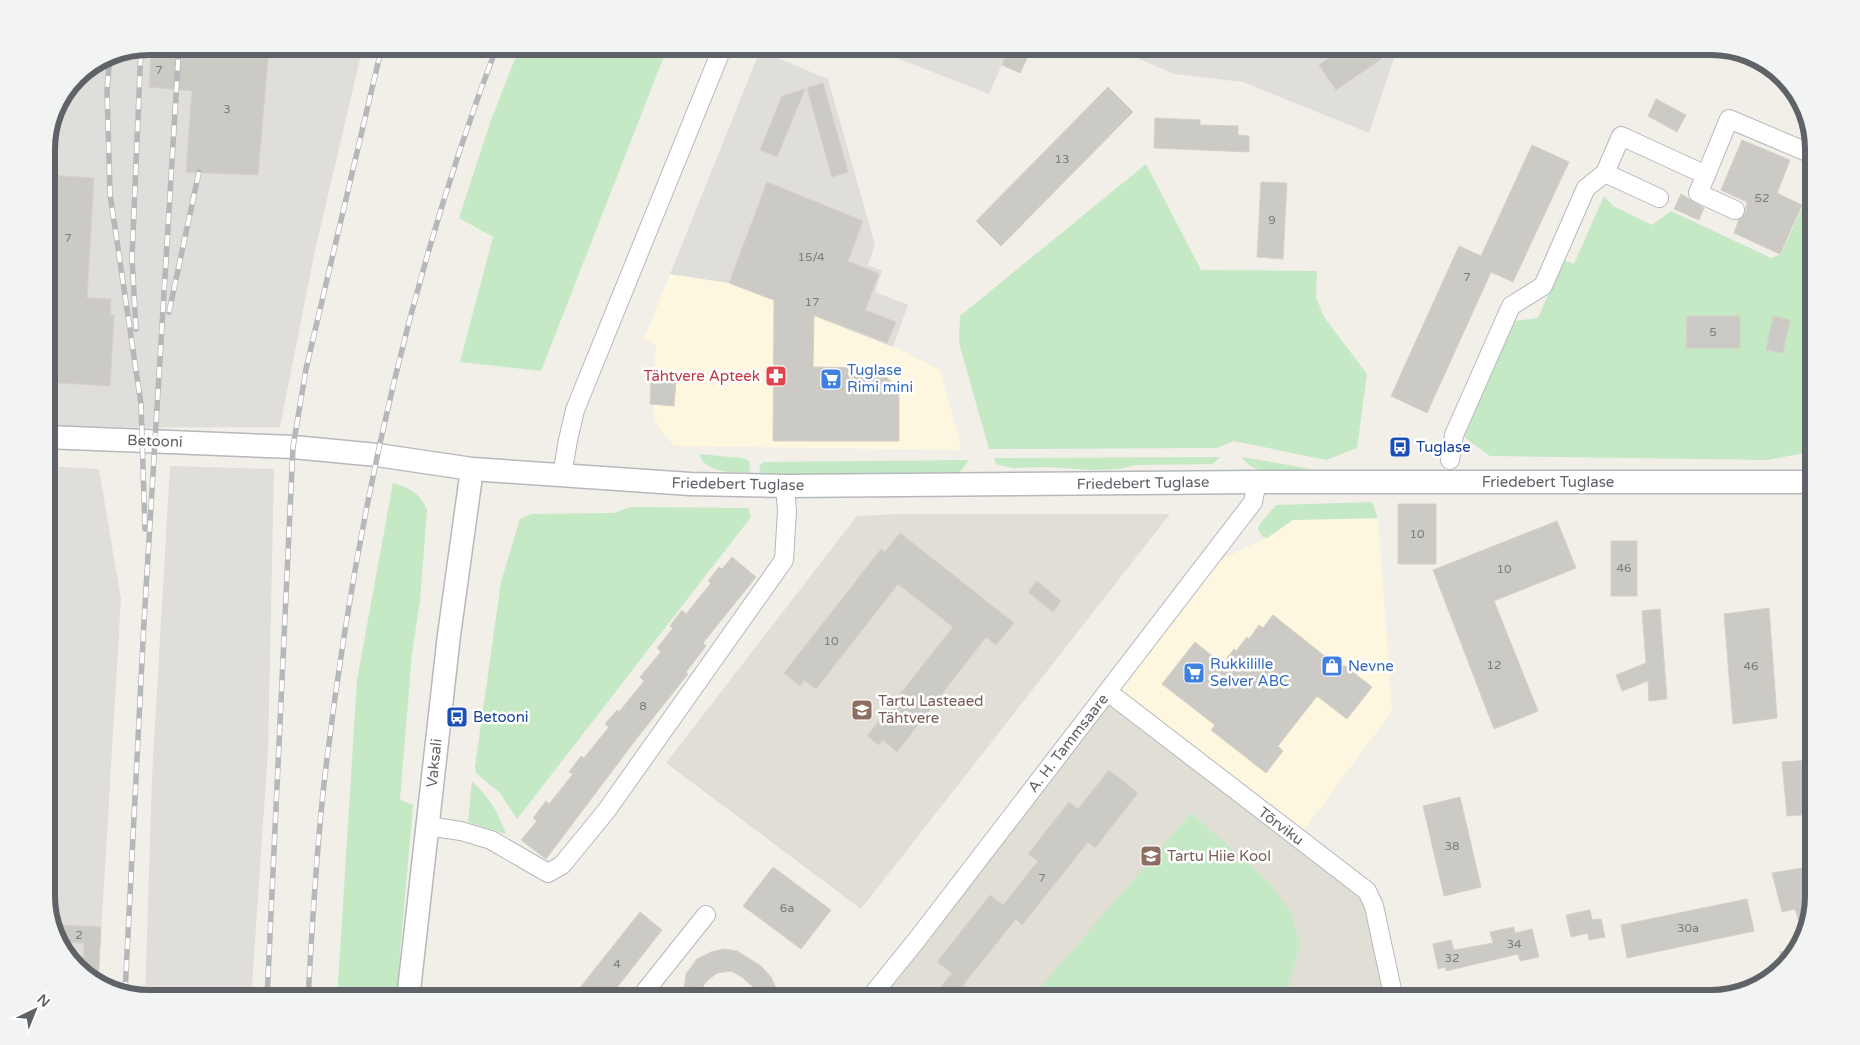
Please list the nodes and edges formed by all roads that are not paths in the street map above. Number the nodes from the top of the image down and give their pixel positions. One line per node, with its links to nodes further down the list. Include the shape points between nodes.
1 (719, 55): 10 (street, via 575,410)
2 (1805, 151): 4 (street, via 1729,119)
3 (1605, 173): 4 (street, via 1621,136); 5 (street); 8 (street, via 1586,188 1543,286 1511,306 1454,435)
4 (1706, 175): 6 (street, via 1698,193)
5 (1659, 198)
6 (1735, 210)
7 (55, 437): 9 (street, Betooni, via 293,447)
8 (1450, 460)
9 (472, 469): 10 (street, Friedebert Tuglase); 15 (street, Vaksali)
10 (562, 476): 13 (street, Friedebert Tuglase)
11 (1257, 482): 12 (street, Friedebert Tuglase); 13 (street, Friedebert Tuglase); 14 (street, A. H. Tammsaare, via 1253,502)
12 (1805, 482)
13 (785, 486): 15 (street, via 788,511 784,560 607,810 562,866 548,873 491,840)
14 (1108, 692): 19 (street, A. H. Tammsaare); 20 (street, Tõrviku, via 1367,891 1374,906)
15 (427, 826): 17 (street, Vaksali)
16 (706, 914): 18 (street)
17 (409, 990)
18 (646, 990)
19 (875, 990)
20 (1392, 990)

